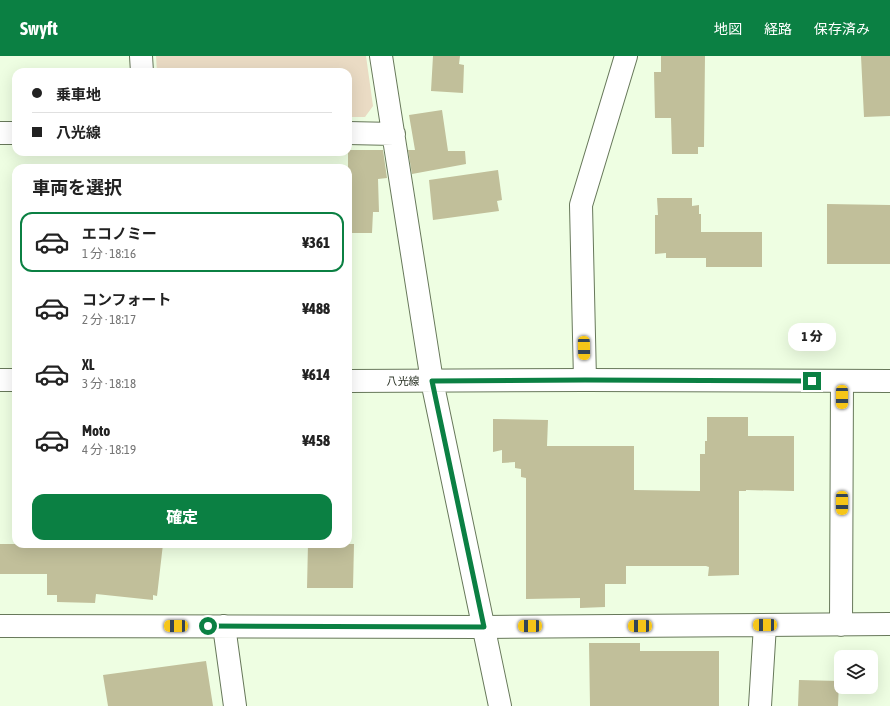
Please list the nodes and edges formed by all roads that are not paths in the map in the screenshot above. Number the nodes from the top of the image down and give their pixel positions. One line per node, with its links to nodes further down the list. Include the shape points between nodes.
1 (141, 56): 4 (street)
2 (381, 56): 8 (street)
3 (626, 56): 11 (street, via 581,205)
4 (142, 68)
5 (0, 133): 6 (street)
6 (12, 133)
7 (352, 133): 8 (street)
8 (394, 134): 13 (street)
9 (0, 380): 10 (street)
10 (12, 380)
11 (585, 380): 13 (street, 八光線); 14 (street, 八光線)
12 (352, 381): 13 (street, 八光線)
13 (432, 381): 21 (street)
14 (842, 381): 15 (street, 八光線); 18 (street)
15 (890, 381)
16 (890, 624): 18 (street)
17 (765, 625): 18 (street); 21 (street); 24 (street)
18 (841, 625)
19 (0, 626): 20 (street)
20 (224, 626): 21 (street); 22 (street)
21 (484, 627): 23 (street)
22 (235, 706)
23 (500, 706)
24 (760, 706)

